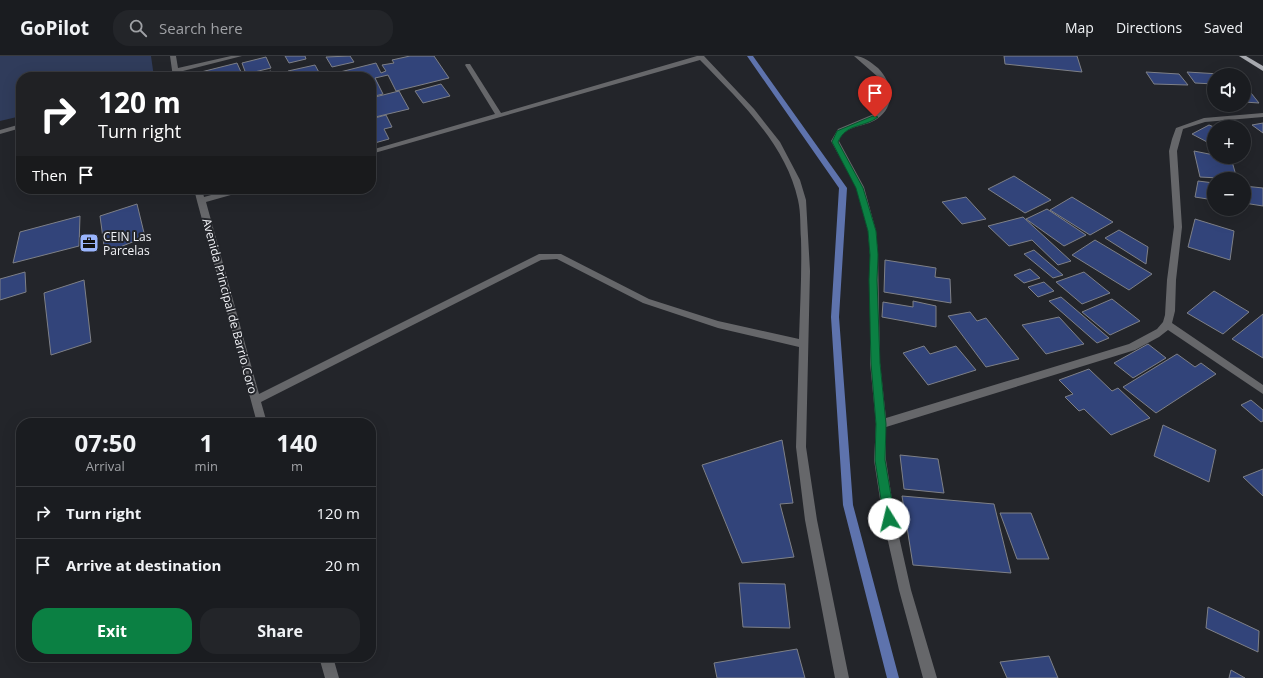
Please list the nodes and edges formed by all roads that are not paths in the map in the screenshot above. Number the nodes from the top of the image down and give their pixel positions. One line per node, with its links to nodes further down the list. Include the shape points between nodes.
1 (173, 56): 8 (street)
2 (239, 56): 9 (street)
3 (858, 56): 23 (street, via 875,68 885,80 887,99 883,109 875,117 845,128 839,132 835,142 860,188 872,231 875,363)
4 (1242, 56): 7 (main road)
5 (700, 57): 10 (street); 19 (street, via 752,110 777,144 796,180 802,200 805,226)
6 (468, 64): 10 (street)
7 (1263, 69)
8 (176, 72)
9 (183, 72)
10 (499, 115): 14 (street)
11 (1263, 115): 18 (street, via 1204,120 1180,128 1176,135 1173,152 1178,226 1170,288 1171,311)
12 (16, 127): 13 (street)
13 (0, 132)
14 (376, 151)
15 (199, 194): 17 (street, Avenida Principal de Barrio Coro)
16 (225, 194): 17 (street)
17 (201, 201): 21 (street, Avenida Principal de Barrio Coro)
18 (1167, 324): 20 (street); 23 (street, via 1158,333 1132,347)
19 (803, 344): 21 (street, via 718,324 646,301 558,256 539,257); 26 (street, via 801,447 811,520)
20 (1263, 390)
21 (256, 400): 22 (street, Avenida Principal de Barrio Coro)
22 (261, 418)
23 (881, 424): 27 (street, via 880,460 889,519 905,590)
24 (327, 662): 25 (street)
25 (332, 678)
26 (842, 678)
27 (930, 678)

